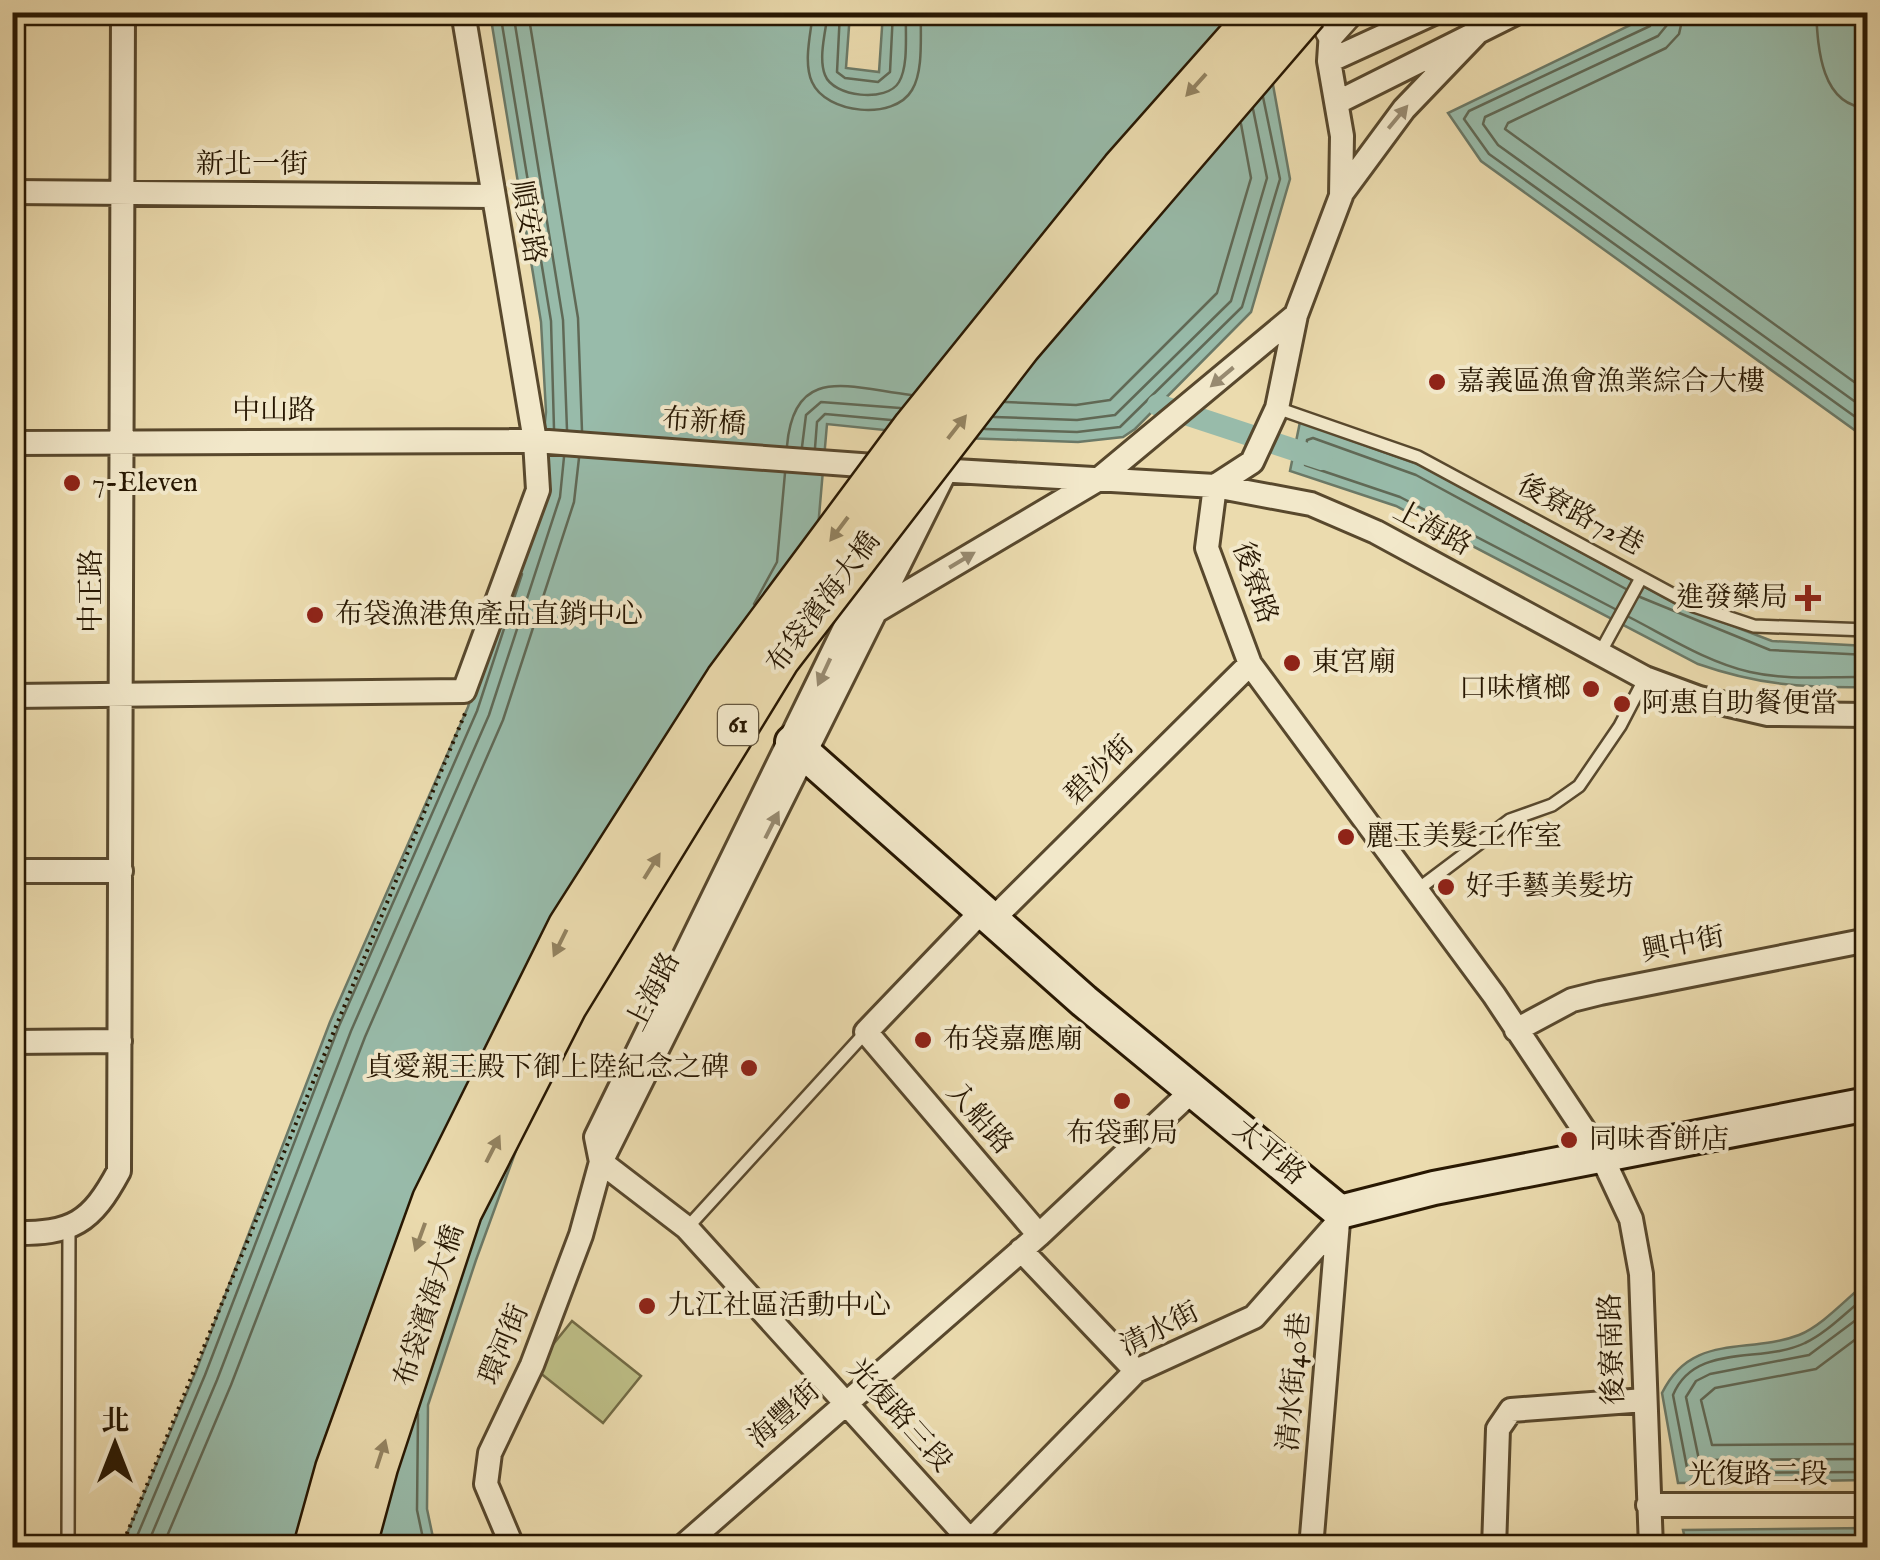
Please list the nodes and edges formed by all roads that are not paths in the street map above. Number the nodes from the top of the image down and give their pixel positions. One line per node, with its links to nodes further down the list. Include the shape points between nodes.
1 (123, 12): 10 (street, 中正路)
2 (463, 12): 11 (street, 順安路)
3 (1261, 12): 57 (highway, 布袋濱海大橋 / 61, one-way to 57, bridge, via 1122,169 914,427 726,680 569,926 433,1200 336,1468)
4 (1436, 12): 6 (street)
5 (1518, 12): 7 (street)
6 (1328, 26): 8 (street); 58 (highway, 布袋濱海大橋 / 61, one-way to 6, bridge, via 461,1212 566,1006 779,659 1020,346)
7 (1476, 34): 8 (street); 12 (street, one-way to 7, via 1404,109)
8 (1338, 102): 12 (street)
9 (12, 192): 10 (street, 新北一街)
10 (123, 195): 11 (street, 新北一街); 16 (street, 中正路)
11 (492, 196): 15 (street, 順安路)
12 (1340, 196): 13 (street)
13 (1296, 314): 14 (street); 20 (street, one-way to 20)
14 (1277, 408): 21 (street, via 1252,462); 22 (lane, 後寮路72巷, via 1418,457)
15 (535, 441): 16 (street, 中山路); 18 (street, 布新橋); 29 (street, 順安路, via 538,490 464,691)
16 (124, 442): 17 (street, 中山路); 29 (street, 中正路)
17 (12, 443)
18 (869, 466): 19 (street, 上海路)
19 (946, 470): 20 (street, 上海路); 23 (street, 上海路); 31 (street, 上海路, one-way to 31, via 922,492 882,557)
20 (1099, 479): 21 (street, 上海路); 23 (street, one-way to 20)
21 (1216, 486): 25 (street, 上海路, via 1310,504 1343,518); 26 (street, 後寮路, via 1207,548)
22 (1641, 578): 24 (lane, 後寮路72巷, via 1694,606 1754,626); 25 (lane)
23 (878, 610): 31 (street, 上海路)
24 (1868, 630)
25 (1600, 654): 27 (street, 上海路)
26 (1250, 664): 34 (street, 後寮路); 35 (street, 碧沙街)
27 (1645, 678): 30 (street, 上海路, via 1768,714); 34 (lane, via 1579,786 1552,805 1510,820)
28 (12, 696): 29 (street)
29 (122, 696): 32 (street, 中正路)
30 (1868, 715)
31 (799, 749): 35 (main road, 太平路); 44 (street, 上海路)
32 (120, 870): 33 (street); 39 (street, 中正路)
33 (12, 871)
34 (1417, 891): 37 (street, 後寮路)
35 (987, 915): 38 (street); 41 (main road, 太平路)
36 (1868, 940): 37 (street, 興中街, via 1586,996)
37 (1516, 1030): 43 (street, 後寮路)
38 (866, 1032): 46 (lane); 49 (street, 入船路)
39 (120, 1041): 40 (street); 47 (street, 中正路, via 118,1171 99,1208)
40 (12, 1042)
41 (1193, 1090): 45 (main road, 太平路); 49 (street)
42 (1868, 1104): 43 (main road)
43 (1602, 1157): 45 (main road, via 1434,1188); 51 (street, 後寮南路, via 1631,1218 1641,1274)
44 (601, 1162): 46 (street, 光復路三段); 59 (street, 環河街, via 539,1346 490,1453 486,1484)
45 (1339, 1217): 50 (street, 清水街, via 1254,1317); 61 (street, 清水街40巷)
46 (687, 1228): 52 (street, 光復路三段)
47 (70, 1230): 48 (street); 56 (lane)
48 (12, 1234)
49 (1030, 1242): 50 (street, 入船路); 52 (street, 海豐街)
50 (1136, 1371): 55 (street, 清水街)
51 (1645, 1400): 53 (street, 後寮南路); 62 (street, via 1511,1410 1498,1429)
52 (846, 1401): 55 (street, 光復路三段); 60 (street, 海豐街)
53 (1648, 1504): 54 (street, 光復路二段); 63 (street, 後寮南路)
54 (1868, 1504)
55 (970, 1545)
56 (68, 1548)
57 (314, 1548)
58 (355, 1548)
59 (513, 1548)
60 (681, 1548)
61 (1311, 1548)
62 (1494, 1548)
63 (1651, 1548)

